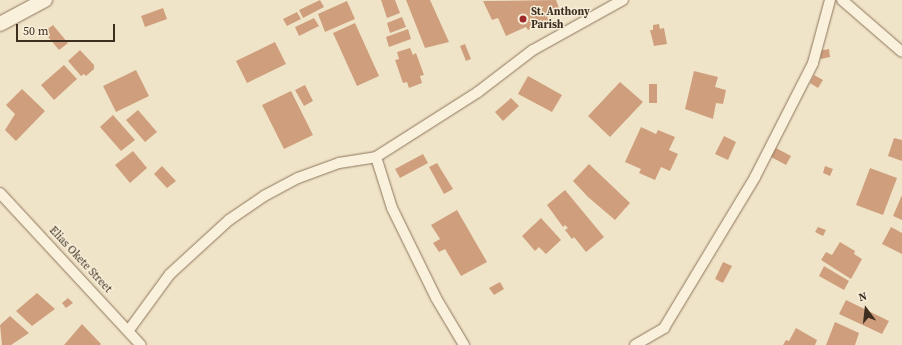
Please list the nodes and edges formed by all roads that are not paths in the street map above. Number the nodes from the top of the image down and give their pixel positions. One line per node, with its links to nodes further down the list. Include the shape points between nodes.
1 (45, 0): 5 (street)
2 (623, 0): 7 (street, via 533,50 478,92)
3 (830, 0): 12 (street, via 812,63 755,177 664,328)
4 (842, 0): 6 (street)
5 (0, 24)
6 (902, 52)
7 (376, 158): 9 (street, via 339,163 298,178 264,196 229,220 170,274); 11 (street, via 392,208 436,298)
8 (0, 193): 9 (street, Elias Okete Street)
9 (129, 330): 10 (street, Elias Okete Street)
10 (141, 345)
11 (464, 345)
12 (635, 345)

